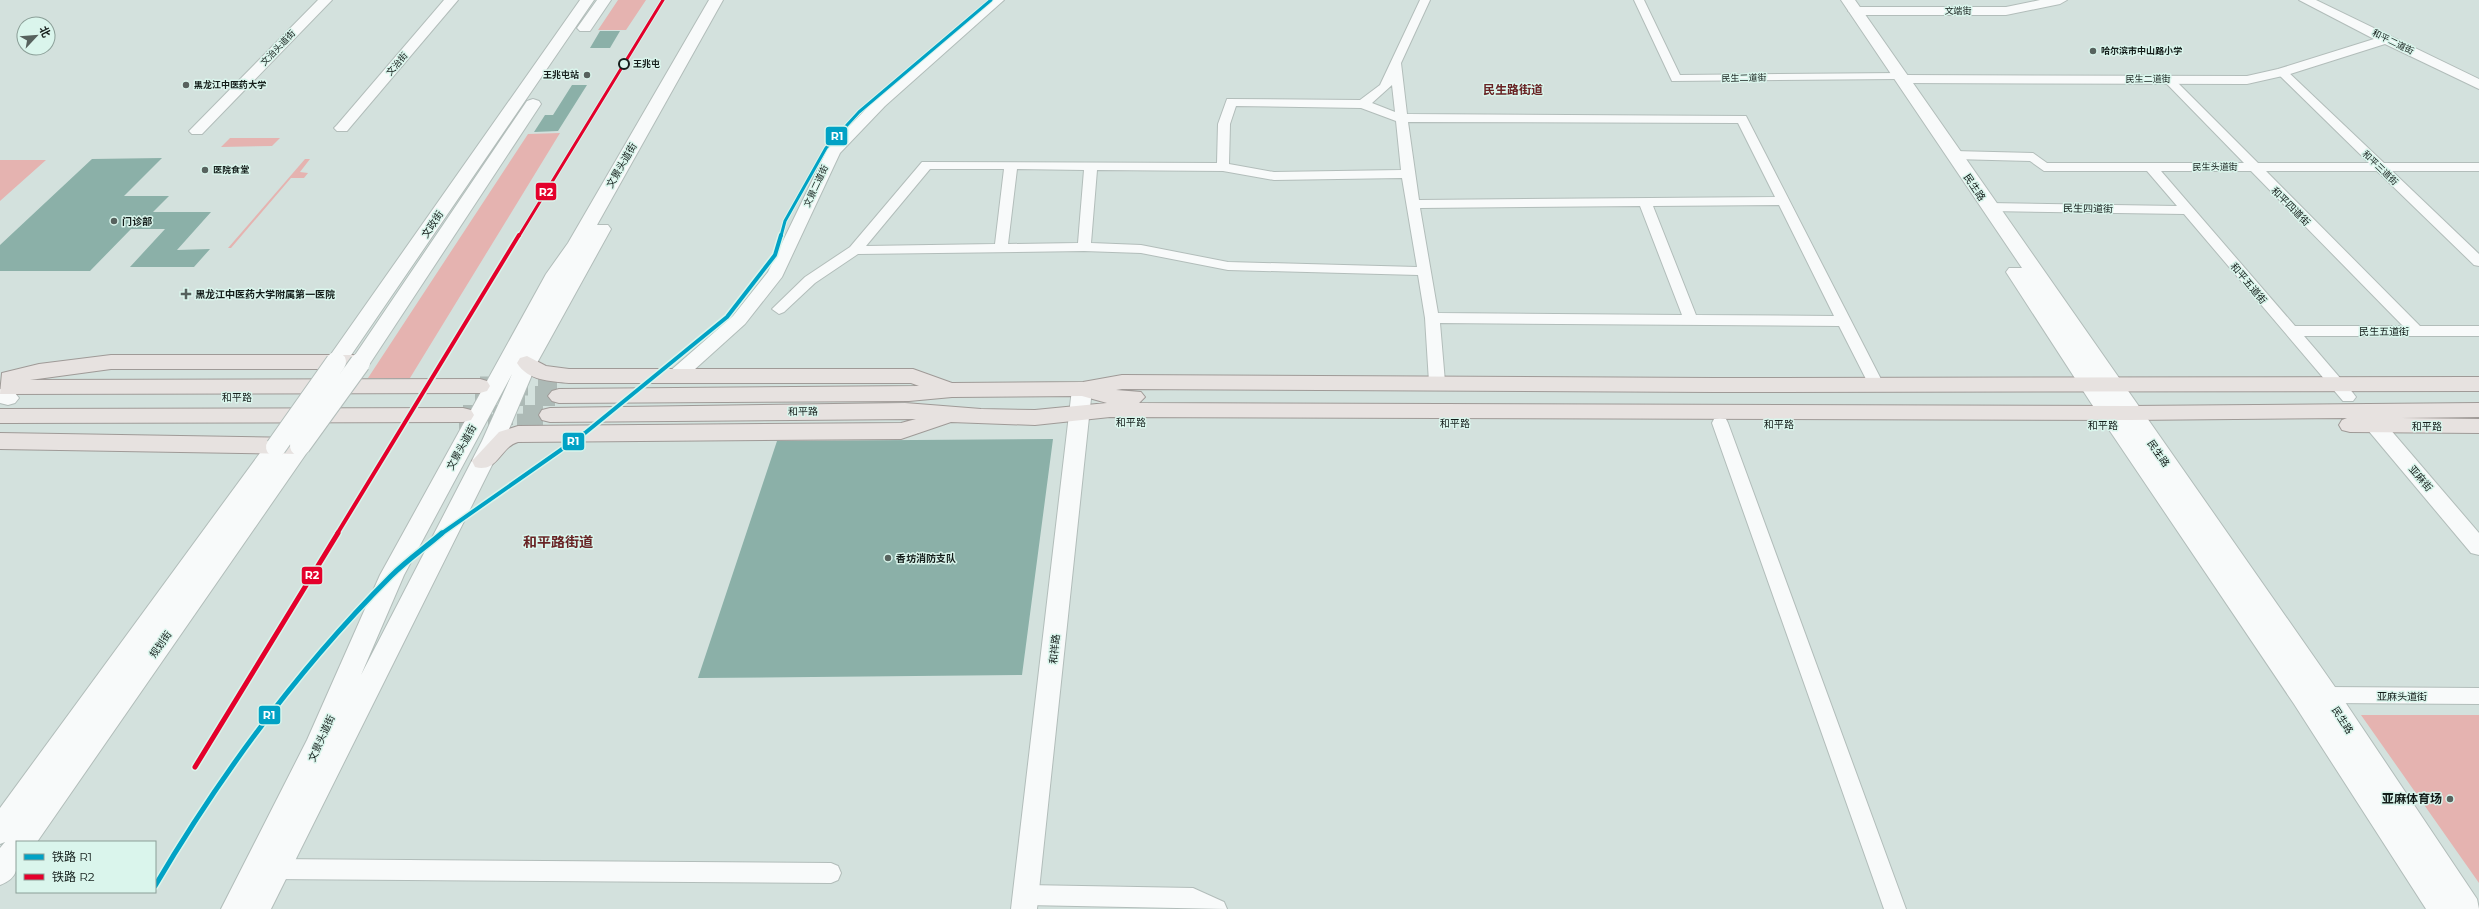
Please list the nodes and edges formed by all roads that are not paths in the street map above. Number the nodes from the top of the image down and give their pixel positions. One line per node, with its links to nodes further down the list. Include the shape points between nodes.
1 (325, 0): 22 (street, 文治头道街)
2 (452, 0): 21 (street, 文治街)
3 (587, 0): 49 (main road, 文政街)
4 (604, 0): 50 (main road, 文政街)
5 (716, 0): 81 (main road, 文景头道街, via 577,243 556,274 392,575)
6 (726, 0): 51 (main road, 文景头道街)
7 (997, 0): 52 (street, 文景二道街, via 880,103 833,151 776,273 739,320)
8 (1425, 0): 14 (street)
9 (1640, 0): 16 (street, 民生二道街, via 1676,79)
10 (2060, 0): 12 (street, 文端街, via 2006,11)
11 (2306, 0): 13 (street, 和平二道街)
12 (1847, 4): 16 (main road, 民生路)
13 (2387, 39): 15 (street, 民生二道街); 18 (street, 和平二道街)
14 (1395, 63): 19 (street, via 1385,86); 20 (street)
15 (2282, 72): 17 (street, 民生二道街, via 2247,80); 25 (street, 和平三道街)
16 (1896, 77): 17 (street, 民生二道街); 23 (main road, 民生路); 65 (main road, 民生路)
17 (2168, 79): 29 (street, 和平四道街)
18 (2479, 85)
19 (1363, 104): 20 (street); 30 (street, via 1231,102 1224,124)
20 (1400, 118): 31 (street); 32 (street, via 1742,119)
21 (342, 128)
22 (197, 131)
23 (1954, 155): 28 (street, 民生头道街, via 2033,157 2044,167); 35 (main road, 民生路)
24 (1011, 166): 27 (street); 38 (street); 39 (street, via 926,164)
25 (2378, 166): 26 (street, 民生头道街); 29 (street, 民生头道街); 40 (street, 和平三道街)
26 (2479, 166)
27 (1091, 167): 30 (street); 37 (street)
28 (2151, 167): 29 (street, 民生头道街); 36 (street, 和平五道街)
29 (2252, 167): 47 (street, 和平四道街)
30 (1223, 168): 31 (street, via 1274,176)
31 (1408, 174): 34 (street)
32 (1784, 201): 33 (street); 45 (street)
33 (1645, 202): 34 (street); 44 (street)
34 (1412, 204): 41 (street)
35 (1989, 207): 36 (street, 民生四道街); 65 (main road, 民生路)
36 (2187, 210): 46 (street, 和平五道街)
37 (1084, 247): 38 (street); 41 (street, via 1141,249 1228,266)
38 (1001, 248): 39 (street)
39 (855, 250): 42 (street, via 810,280)
40 (2479, 262)
41 (1424, 270): 43 (street)
42 (779, 309)
43 (1432, 318): 44 (street); 53 (street)
44 (1691, 320): 45 (street)
45 (1844, 321): 54 (street)
46 (2290, 331): 47 (street, 民生五道街); 64 (street, 和平五道街)
47 (2416, 331): 48 (street, 民生五道街)
48 (2479, 331)
49 (336, 362): 50 (main road); 60 (main road, via 111,362 38,371); 73 (main road, 文政街, bridge)
50 (360, 362): 73 (main road, 文政街, bridge)
51 (527, 363): 52 (main road, via 540,372 569,376); 74 (main road, 文景头道街)
52 (677, 375): 58 (main road, via 913,376)
53 (1437, 382): 56 (main road, 和平路); 57 (main road, 和平路, via 1122,382)
54 (1875, 383): 56 (main road, 和平路); 65 (main road, 和平路)
55 (2479, 384): 64 (main road, 和平路)
56 (1713, 385): 62 (main road); 63 (main road)
57 (1082, 389): 58 (main road, 和平路); 62 (main road, 和平路, via 1110,398 1438,395); 68 (street, 和祥路)
58 (952, 390): 67 (main road, 和平路, via 909,394 555,405)
59 (478, 391): 60 (main road, 和平路)
60 (1, 396): 71 (main road, 和平路, via 461,420)
61 (2479, 398): 64 (main road, 和平路)
62 (1666, 404): 63 (main road, 和平路); 68 (main road, 和平路, via 1110,410); 69 (main road)
63 (1760, 404): 65 (main road, 和平路); 69 (main road)
64 (2356, 404): 65 (main road, 和平路); 65 (main road, 和平路); 66 (main road, 和平路); 70 (main road, 和平路); 75 (street, 亚麻街)
65 (2114, 405): 69 (main road, 和平路); 76 (main road, 民生路); 89 (main road, 民生路)
66 (2479, 410)
67 (951, 416): 68 (main road, 和平路); 74 (main road, via 901,431 518,434 507,437)
68 (1080, 416): 69 (main road, 和平路, via 1111,422); 84 (street, 和祥路)
69 (1720, 423): 88 (street)
70 (2479, 426)
71 (0, 429)
72 (0, 441): 73 (main road)
73 (288, 447): 78 (main road, 规划街); 79 (main road, 规划街)
74 (483, 461): 81 (main road, 文景头道街)
75 (2479, 547)
76 (2326, 695): 77 (street, 亚麻头道街); 90 (main road, 民生路)
77 (2479, 696)
78 (0, 831)
79 (22, 841)
80 (16, 849): 82 (main road)
81 (267, 869): 83 (street); 85 (main road, 文景头道街); 86 (main road, 文景头道街)
82 (0, 872)
83 (831, 873)
84 (1025, 902): 87 (street, via 1193,898)
85 (236, 909)
86 (256, 909)
87 (1216, 909)
88 (1895, 909)
89 (2444, 909)
90 (2467, 909)

